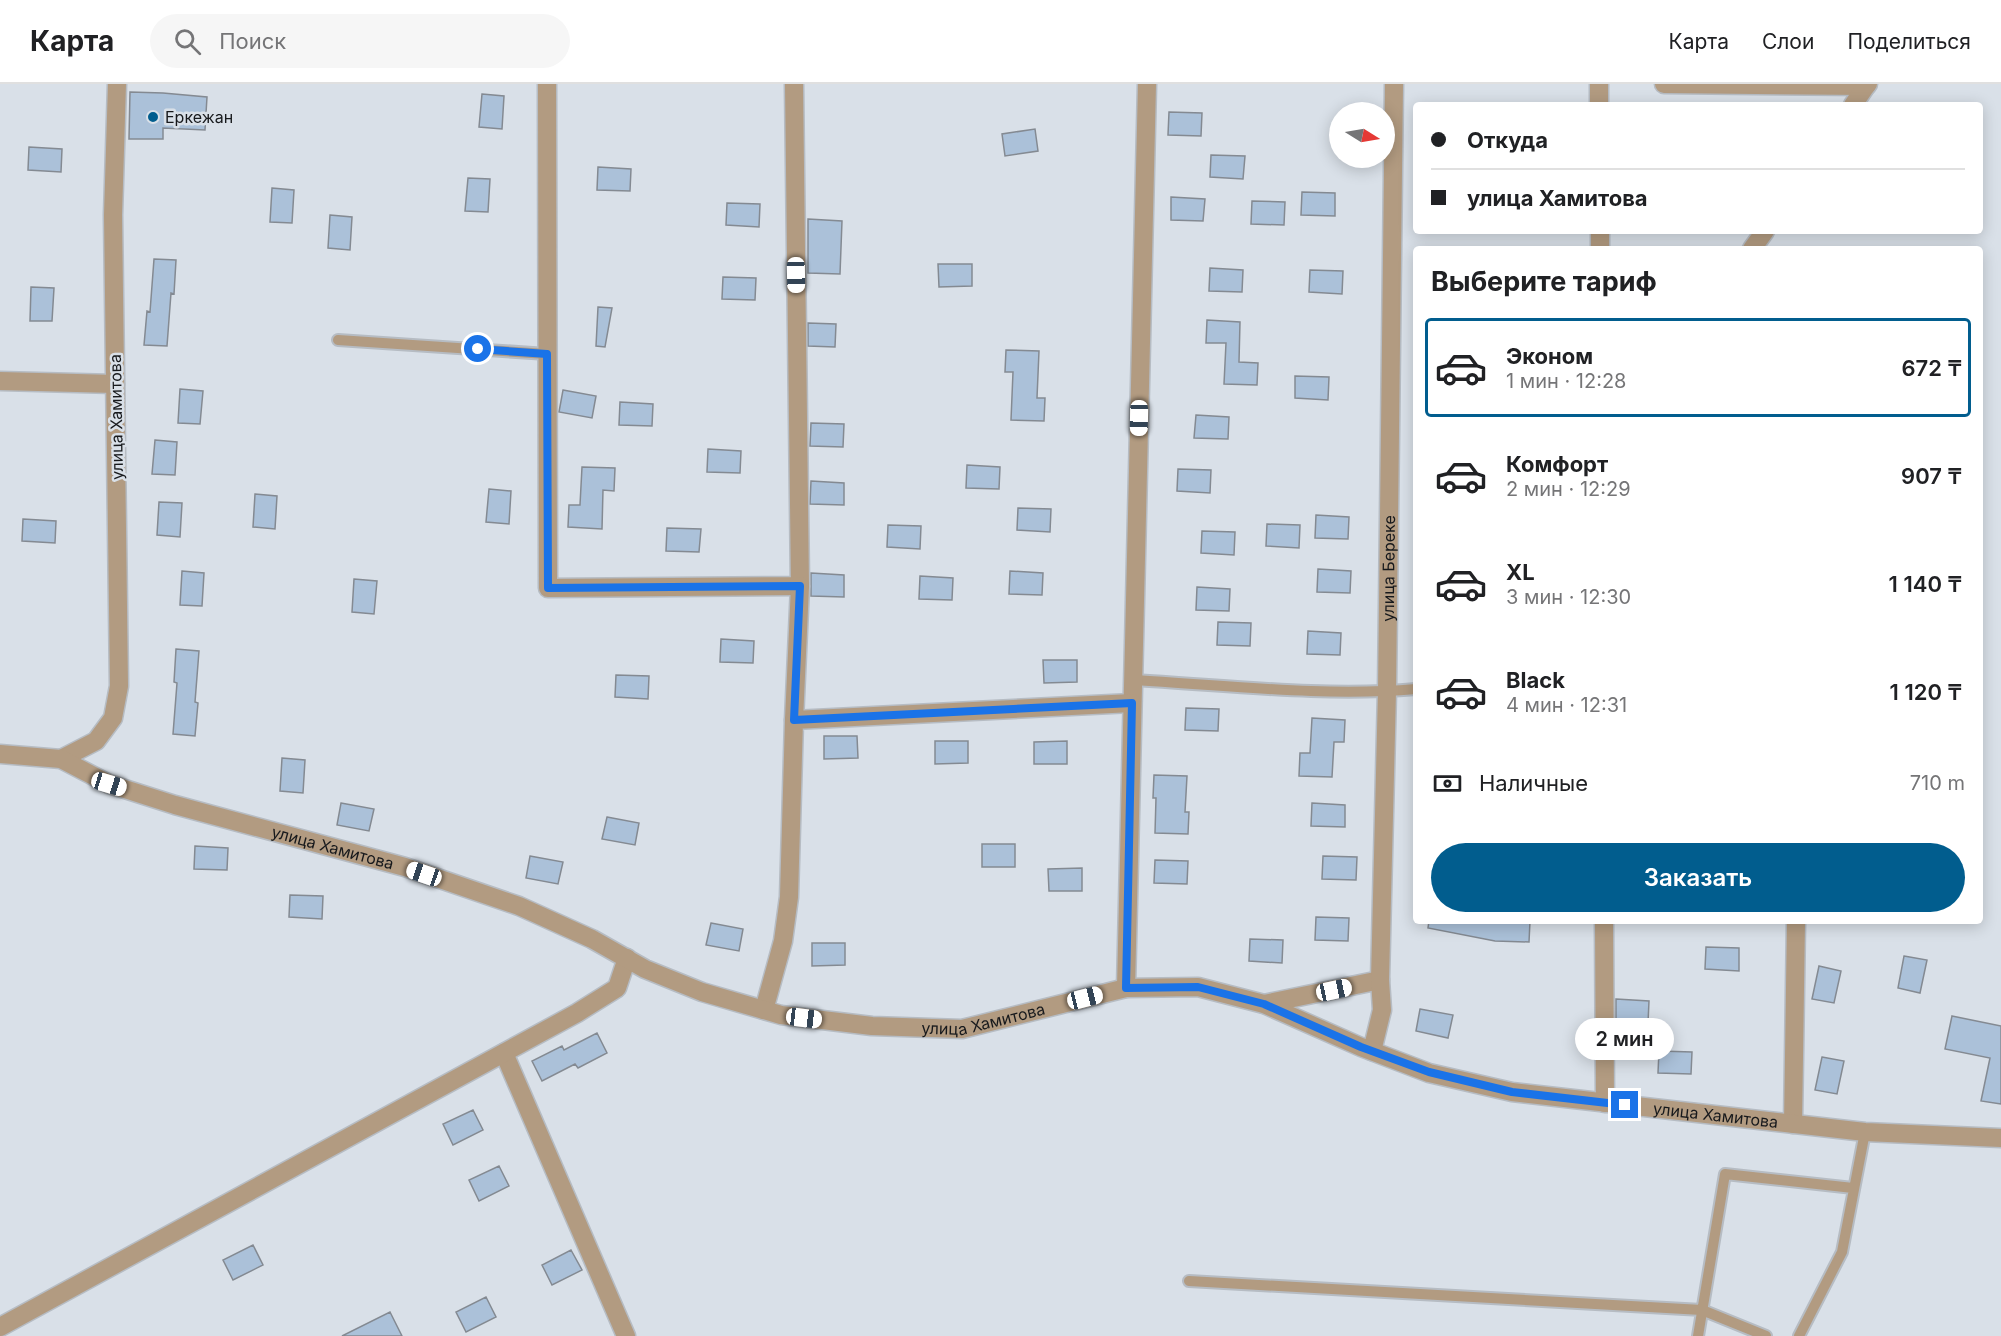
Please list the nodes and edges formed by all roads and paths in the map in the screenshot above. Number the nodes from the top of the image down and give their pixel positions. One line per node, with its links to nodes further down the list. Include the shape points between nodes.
1 (117, 84): 15 (street, улица Хамитова, via 113,215)
2 (547, 84): 13 (street)
3 (794, 84): 16 (street)
4 (1147, 84): 17 (street)
5 (1394, 84): 19 (street, улица Береке)
6 (1599, 84): 10 (street)
7 (1664, 84): 8 (street)
8 (1810, 85): 9 (street)
9 (1867, 85): 11 (street)
10 (1599, 102)
11 (1855, 102)
12 (338, 340): 13 (lane)
13 (547, 354): 16 (street, via 548,588)
14 (0, 381): 15 (street)
15 (115, 384): 23 (street, улица Хамитова, via 119,686 113,718 96,741)
16 (800, 586): 21 (street)
17 (1132, 680): 19 (lane); 20 (street)
18 (1413, 689): 19 (lane)
19 (1387, 691): 27 (street, улица Береке)
20 (1132, 703): 21 (street); 28 (street)
21 (794, 720): 30 (street, via 789,897 783,942)
22 (0, 754): 23 (street, улица Хамитова)
23 (61, 759): 26 (street, улица Хамитова, via 109,784 405,867 519,906)
24 (1604, 924): 33 (street)
25 (1796, 924): 34 (street)
26 (627, 958): 30 (street, улица Хамитова, via 702,992); 32 (street, via 617,988)
27 (1380, 980): 29 (street); 31 (street, улица Береке, via 1382,1010)
28 (1126, 988): 29 (street, улица Хамитова, via 1198,987); 30 (street, улица Хамитова, via 962,1029 872,1026)
29 (1264, 1004): 31 (street, улица Хамитова)
30 (764, 1010)
31 (1372, 1051): 33 (street, улица Хамитова, via 1429,1072 1512,1092)
32 (504, 1053): 40 (street); 42 (street)
33 (1605, 1103): 34 (street, улица Хамитова)
34 (1793, 1124): 35 (street, улица Хамитова)
35 (1865, 1132): 36 (street, улица Хамитова); 37 (lane)
36 (2001, 1138)
37 (1854, 1188): 39 (lane, via 1725,1174); 45 (lane, via 1842,1252)
38 (1189, 1281): 39 (lane)
39 (1702, 1311): 43 (lane); 44 (lane)
40 (0, 1329): 41 (street)
41 (3, 1336)
42 (626, 1336)
43 (1698, 1336)
44 (1766, 1336)
45 (1799, 1336)

